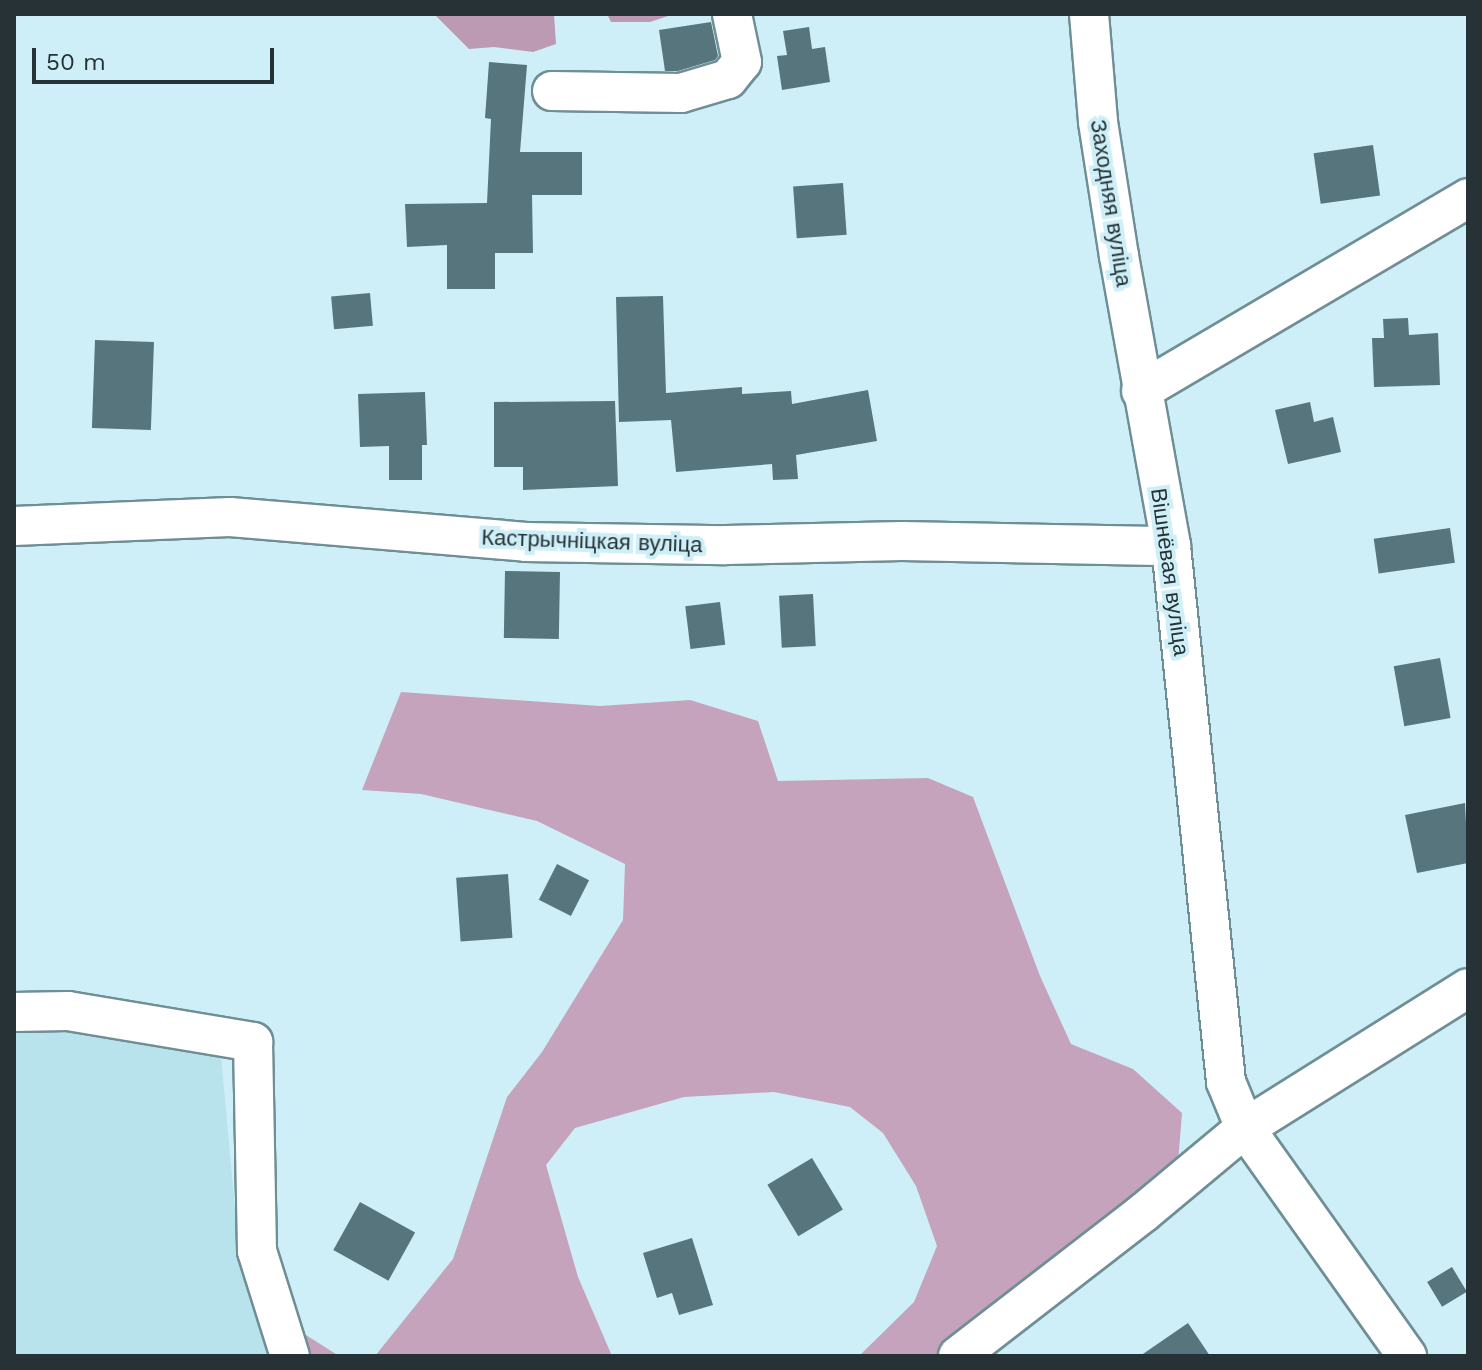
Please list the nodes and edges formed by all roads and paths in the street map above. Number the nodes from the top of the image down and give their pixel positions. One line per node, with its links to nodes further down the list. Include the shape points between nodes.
1 (732, 14): 3 (street, via 742,62 728,79 681,93)
2 (1089, 14): 5 (street, Заходняя вуліца, via 1098,122)
3 (552, 91)
4 (1468, 198): 5 (street)
5 (1141, 391): 7 (street, Вішнёвая вуліца)
6 (14, 526): 7 (street, Кастрычніцкая вуліца, via 230,517 526,542)
7 (1171, 546): 10 (street, Вішнёвая вуліца, via 1226,1082)
8 (1468, 988): 10 (street)
9 (14, 1012): 11 (street, via 68,1011 253,1042 257,1251)
10 (1245, 1128): 12 (street); 13 (street, Вішнёвая вуліца)
11 (290, 1356)
12 (958, 1356)
13 (1407, 1356)

